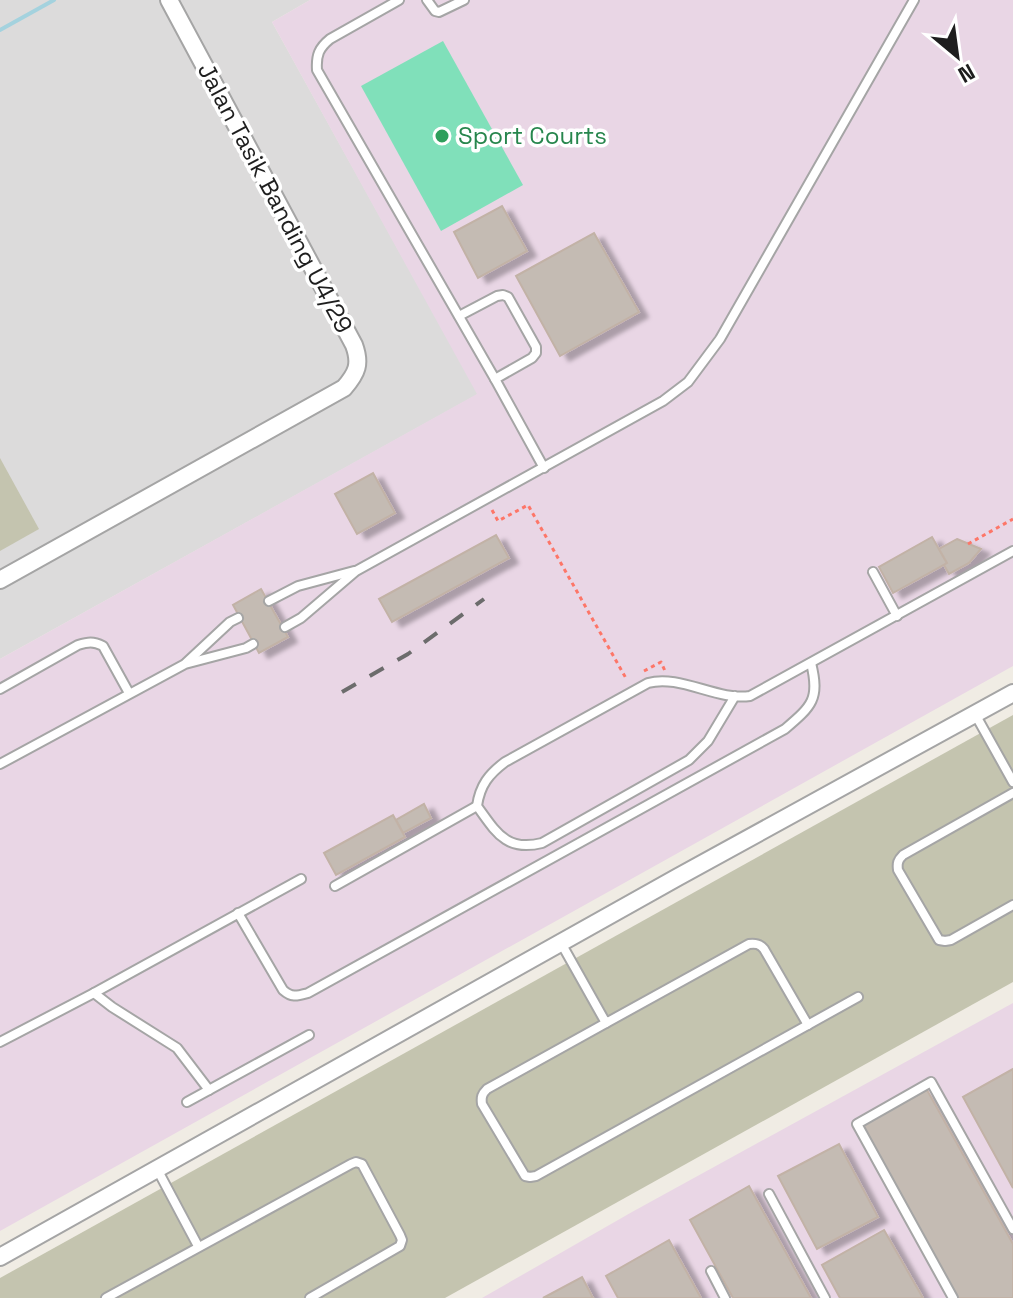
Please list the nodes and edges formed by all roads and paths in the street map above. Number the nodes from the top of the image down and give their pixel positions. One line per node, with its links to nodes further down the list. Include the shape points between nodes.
1 (169, 0): 15 (street, Jalan Tasik Banding U4/29, via 354,345 357,369 344,388)
2 (399, 0): 6 (lane, via 330,39 318,53 317,70)
3 (427, 0): 4 (lane, via 439,12)
4 (464, 0)
5 (914, 0): 8 (lane, via 720,339 688,382)
6 (459, 316): 7 (lane); 7 (lane, via 497,296 508,297 536,353)
7 (495, 379): 8 (lane)
8 (544, 468): 9 (lane)
9 (486, 500): 13 (lane); 23 (path, via 498,521 528,505)
10 (1013, 519): 11 (path)
11 (968, 544)
12 (1013, 551): 17 (lane)
13 (356, 571): 16 (lane, via 298,586); 19 (lane)
14 (873, 572): 17 (lane)
15 (0, 580)
16 (269, 601)
17 (897, 616): 21 (lane)
18 (238, 618): 22 (lane)
19 (285, 627)
20 (253, 644): 22 (lane)
21 (811, 663): 27 (lane, via 750,696); 36 (lane, via 816,686 812,701 785,729 308,993 296,997 283,990)
22 (185, 664): 25 (lane)
23 (627, 680)
24 (0, 689): 25 (lane, via 78,645 95,642 103,646)
25 (129, 693): 29 (lane)
26 (1013, 693): 28 (street)
27 (735, 696): 32 (lane, via 664,681 648,683 495,769 482,785); 32 (lane, via 708,741 689,760 542,843 527,846 503,839)
28 (975, 714): 30 (lane); 37 (street)
29 (0, 764)
30 (1013, 782)
31 (1013, 793): 35 (lane, via 903,855 897,865 939,940 951,940)
32 (477, 806): 34 (lane)
33 (301, 879): 36 (lane)
34 (335, 886)
35 (1013, 905)
36 (238, 913): 38 (lane)
37 (561, 942): 40 (lane); 46 (street)
38 (94, 993): 43 (lane); 44 (lane, via 177,1048)
39 (858, 997): 41 (lane)
40 (606, 1023): 41 (lane, via 755,943 764,949); 41 (lane, via 483,1093 482,1104 525,1176 536,1176)
41 (808, 1025)
42 (309, 1035): 44 (lane)
43 (0, 1042)
44 (209, 1090): 45 (lane)
45 (187, 1102)
46 (157, 1169): 49 (lane); 50 (street)
47 (769, 1194): 55 (lane)
48 (1013, 1229): 56 (lane, via 931,1082 857,1124)
49 (198, 1246): 52 (lane); 53 (lane, via 351,1164 362,1164 400,1235 400,1246)
50 (0, 1257)
51 (711, 1271): 54 (lane)
52 (106, 1298)
53 (310, 1298)
54 (725, 1298)
55 (825, 1298)
56 (953, 1298)

